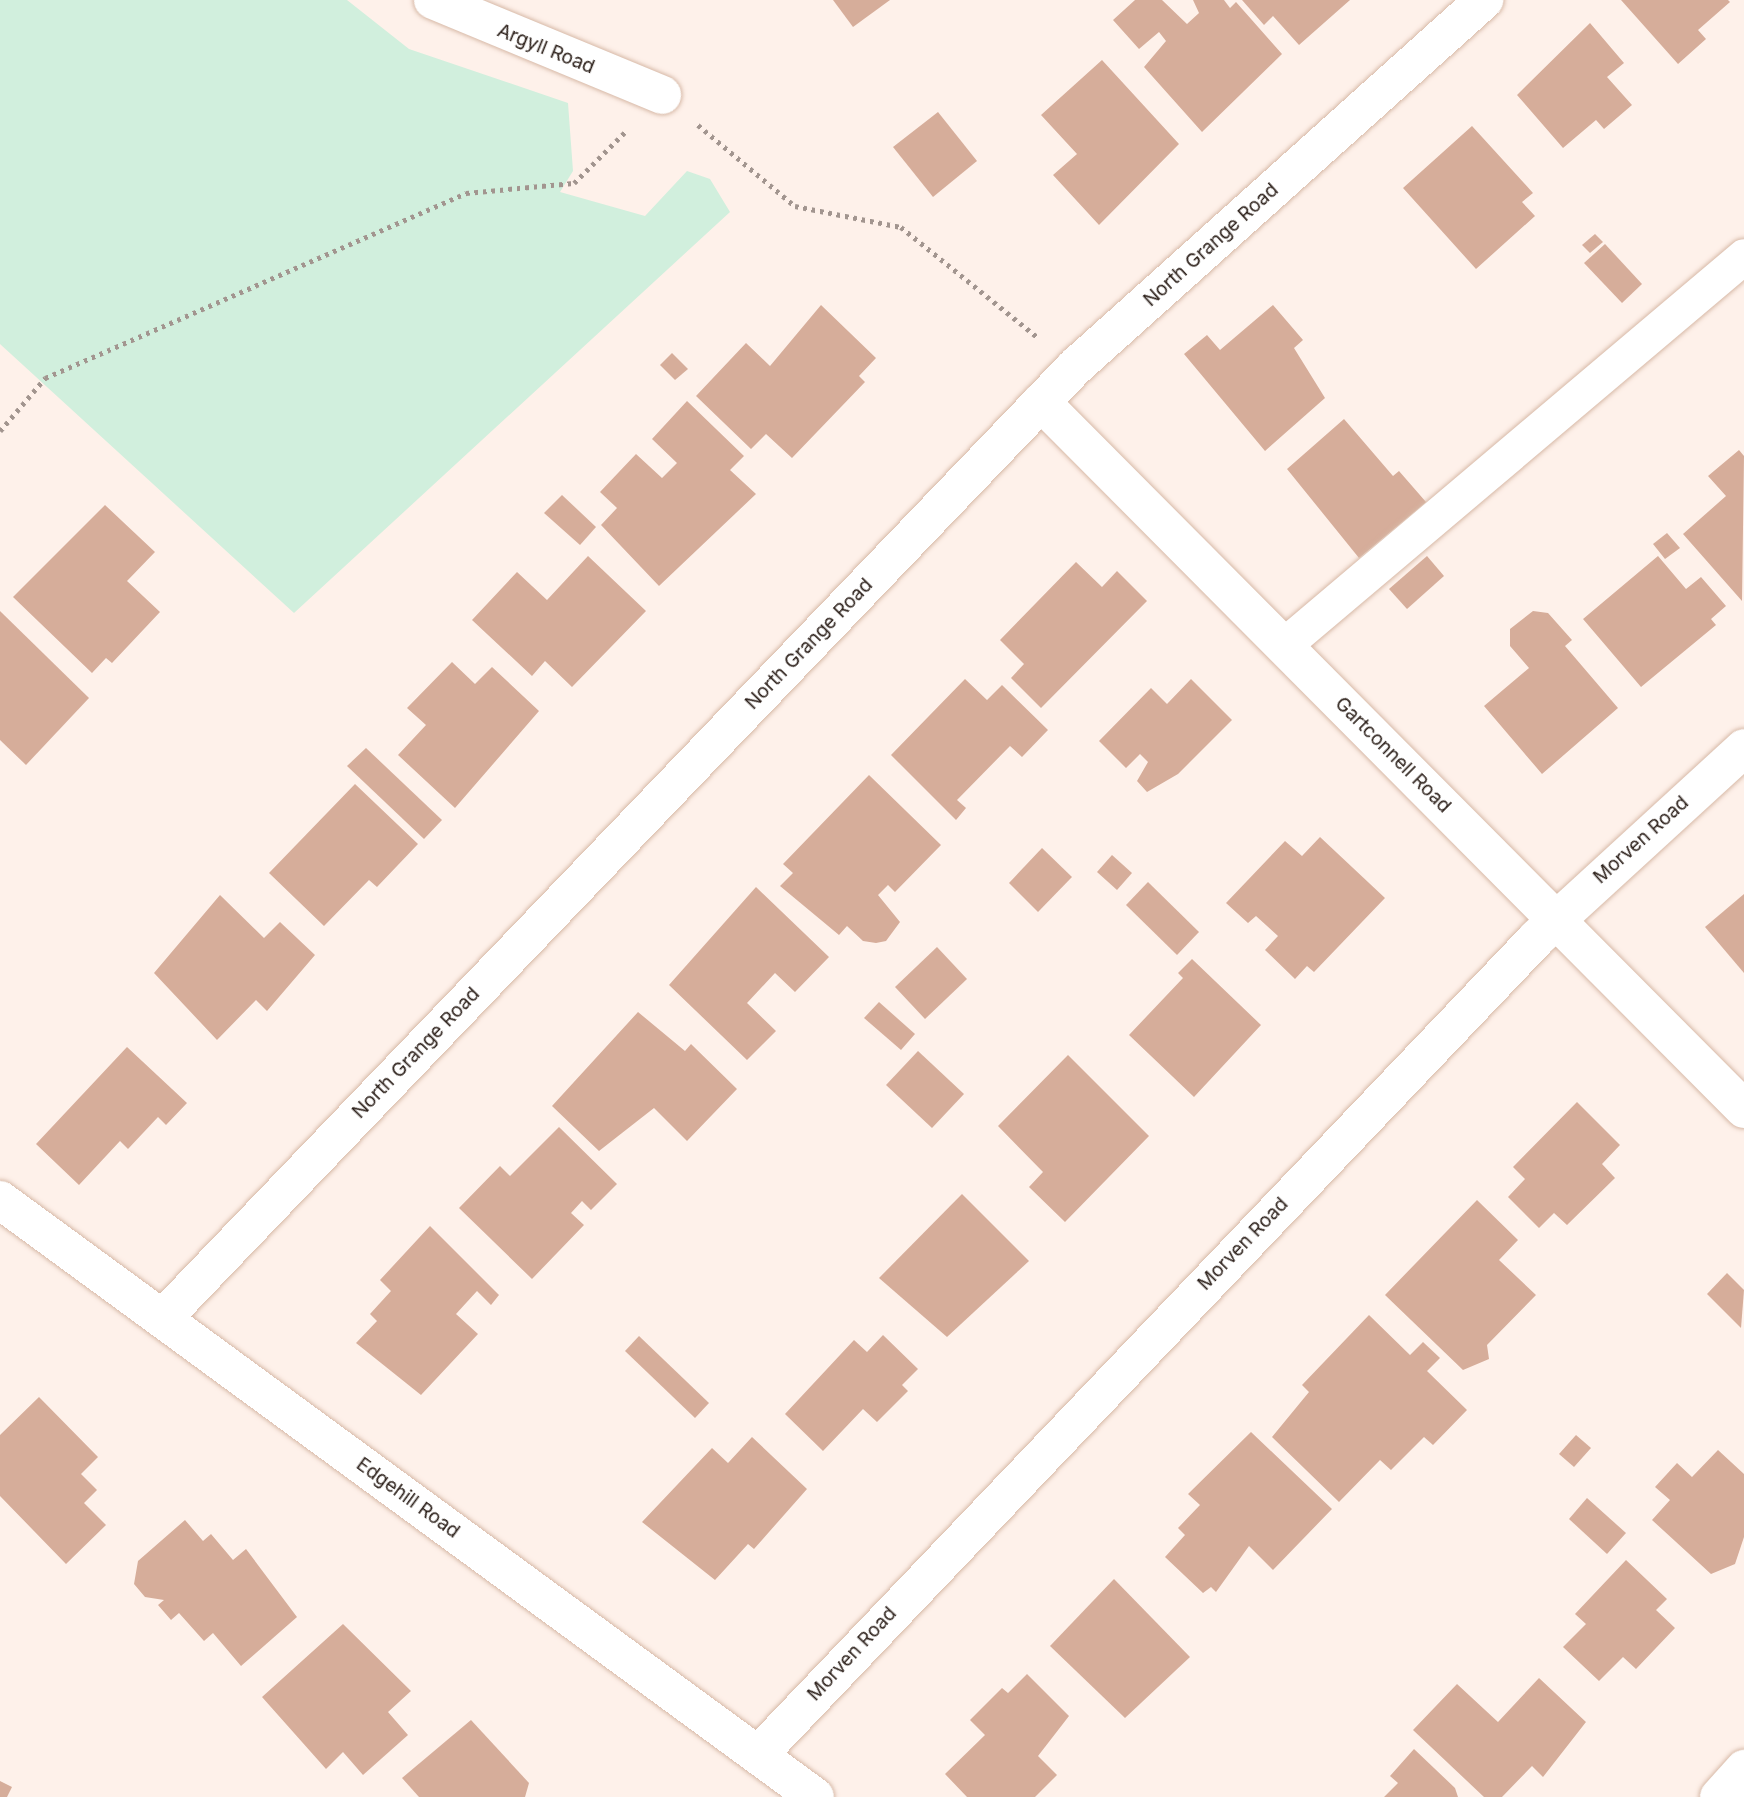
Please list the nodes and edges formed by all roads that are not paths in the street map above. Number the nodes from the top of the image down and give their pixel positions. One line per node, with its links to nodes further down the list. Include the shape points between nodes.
1 (433, 0): 3 (street, Argyll Road)
2 (1485, 0): 5 (street, North Grange Road)
3 (662, 95)
4 (1744, 256): 6 (lane)
5 (1041, 401): 6 (street, Gartconnell Road); 11 (street, North Grange Road)
6 (1284, 645): 8 (street, Gartconnell Road)
7 (1744, 748): 8 (street, Morven Road)
8 (1555, 920): 9 (street, Gartconnell Road); 12 (street, Morven Road)
9 (1744, 1109)
10 (0, 1200): 11 (street, Edgehill Road)
11 (163, 1318): 12 (street, Edgehill Road)
12 (758, 1755): 14 (street, Edgehill Road)
13 (1744, 1769): 15 (street)
14 (815, 1797)
15 (1719, 1797)

